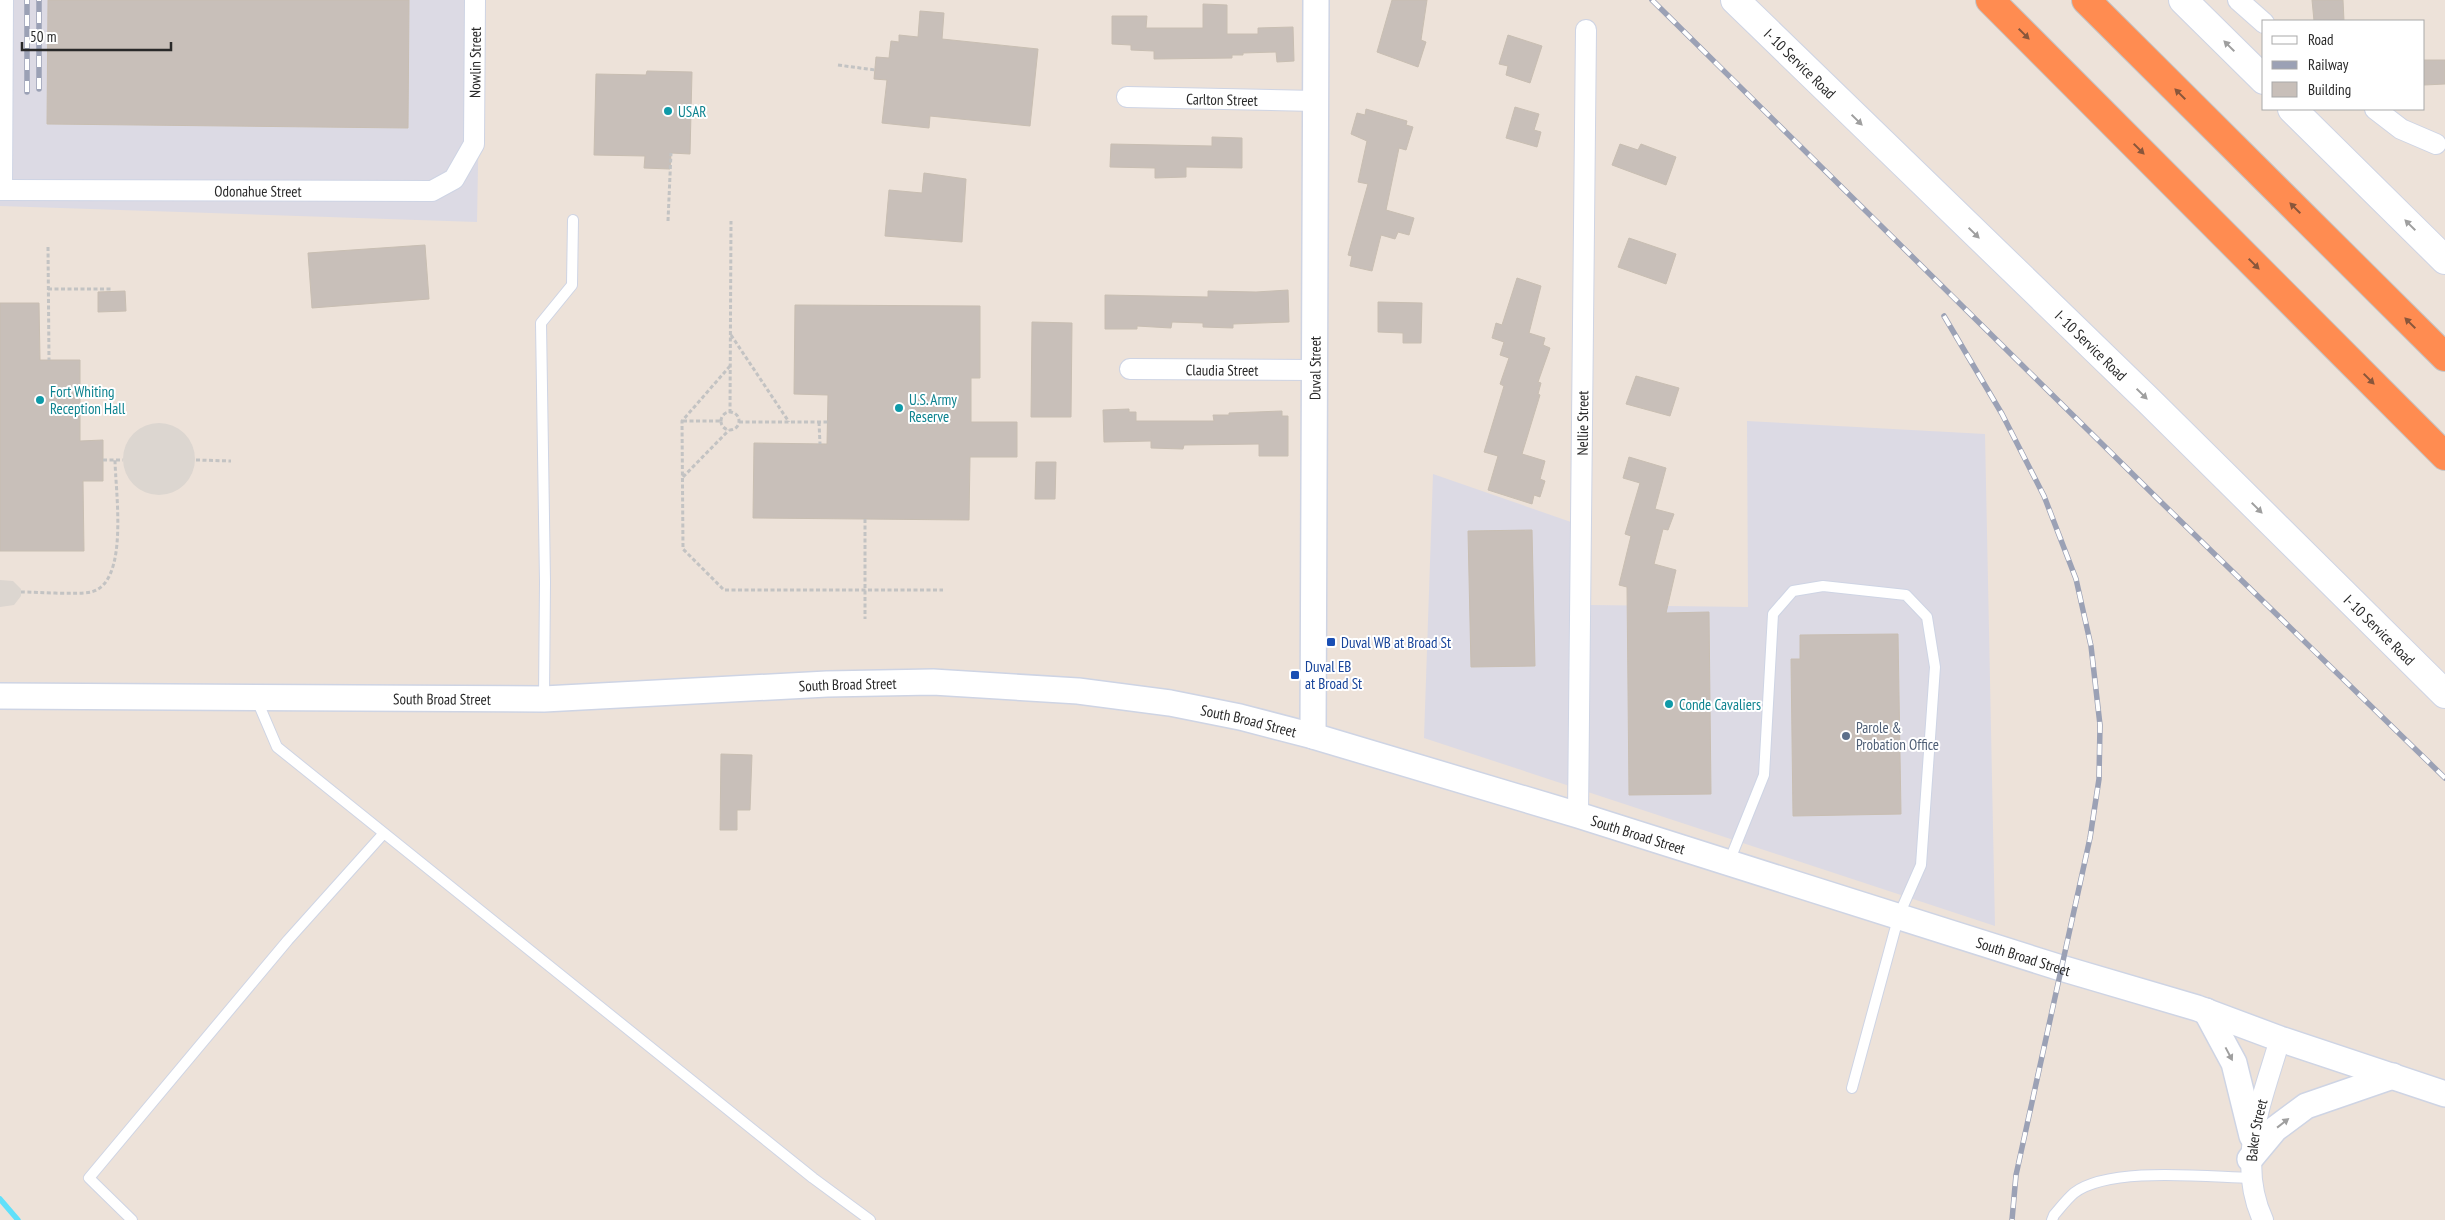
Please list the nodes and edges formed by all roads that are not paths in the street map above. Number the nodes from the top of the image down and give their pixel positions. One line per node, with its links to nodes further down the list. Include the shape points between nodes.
1 (3, 0): 18 (street)
2 (475, 0): 16 (street, Nowlin Street)
3 (1316, 0): 13 (street, Duval Street)
4 (1735, 0): 25 (main road, I- 10 Service Road, one-way to 25, via 2149,401)
5 (1990, 0): 24 (highway, one-way to 24)
6 (2086, 0): 21 (highway, one-way to 6)
7 (2183, 0): 11 (main road, one-way to 7)
8 (2238, 0): 9 (street)
9 (2262, 21)
10 (1586, 30): 30 (street, Nellie Street)
11 (2262, 78)
12 (1127, 97): 13 (street, Carlton Street)
13 (1316, 101): 23 (street, Duval Street)
14 (2293, 110): 20 (main road, one-way to 14)
15 (2376, 110): 17 (street, via 2401,129)
16 (474, 125): 18 (street, Odonahue Street, via 474,144 454,179 432,191)
17 (2436, 144)
18 (1, 190)
19 (573, 220): 28 (lane, via 572,285 541,323)
20 (2445, 260)
21 (2445, 357)
22 (1130, 369): 23 (street, Claudia Street)
23 (1314, 370): 29 (street, Duval Street)
24 (2445, 456)
25 (2445, 694)
26 (0, 696): 27 (street, South Broad Street)
27 (256, 698): 28 (street, South Broad Street); 31 (lane, via 277,747)
28 (544, 699): 29 (street, South Broad Street, via 827,684 978,683 1078,691 1170,704 1240,717)
29 (1313, 736): 30 (street, South Broad Street)
30 (1578, 815): 32 (street, South Broad Street)
31 (384, 834): 40 (lane, via 288,940 89,1178); 41 (lane, via 813,1178)
32 (1729, 862): 33 (street, South Broad Street); 33 (lane, via 1764,775 1773,614 1793,592 1823,586 1906,594 1927,616 1935,667 1920,865)
33 (1898, 915): 34 (street, South Broad Street); 37 (lane)
34 (2206, 1011): 35 (street, South Broad Street); 39 (street, one-way to 39, via 2234,1063)
35 (2280, 1039): 36 (street, South Broad Street); 39 (street, Baker Street)
36 (2393, 1076): 38 (street, South Broad Street); 39 (street, one-way to 36, via 2276,1129 2306,1106)
37 (1852, 1088)
38 (2445, 1094)
39 (2251, 1158): 42 (lane, via 2098,1181 2075,1193); 43 (street, Baker Street, via 2254,1200)
40 (132, 1220)
41 (870, 1220)
42 (2052, 1220)
43 (2263, 1220)

